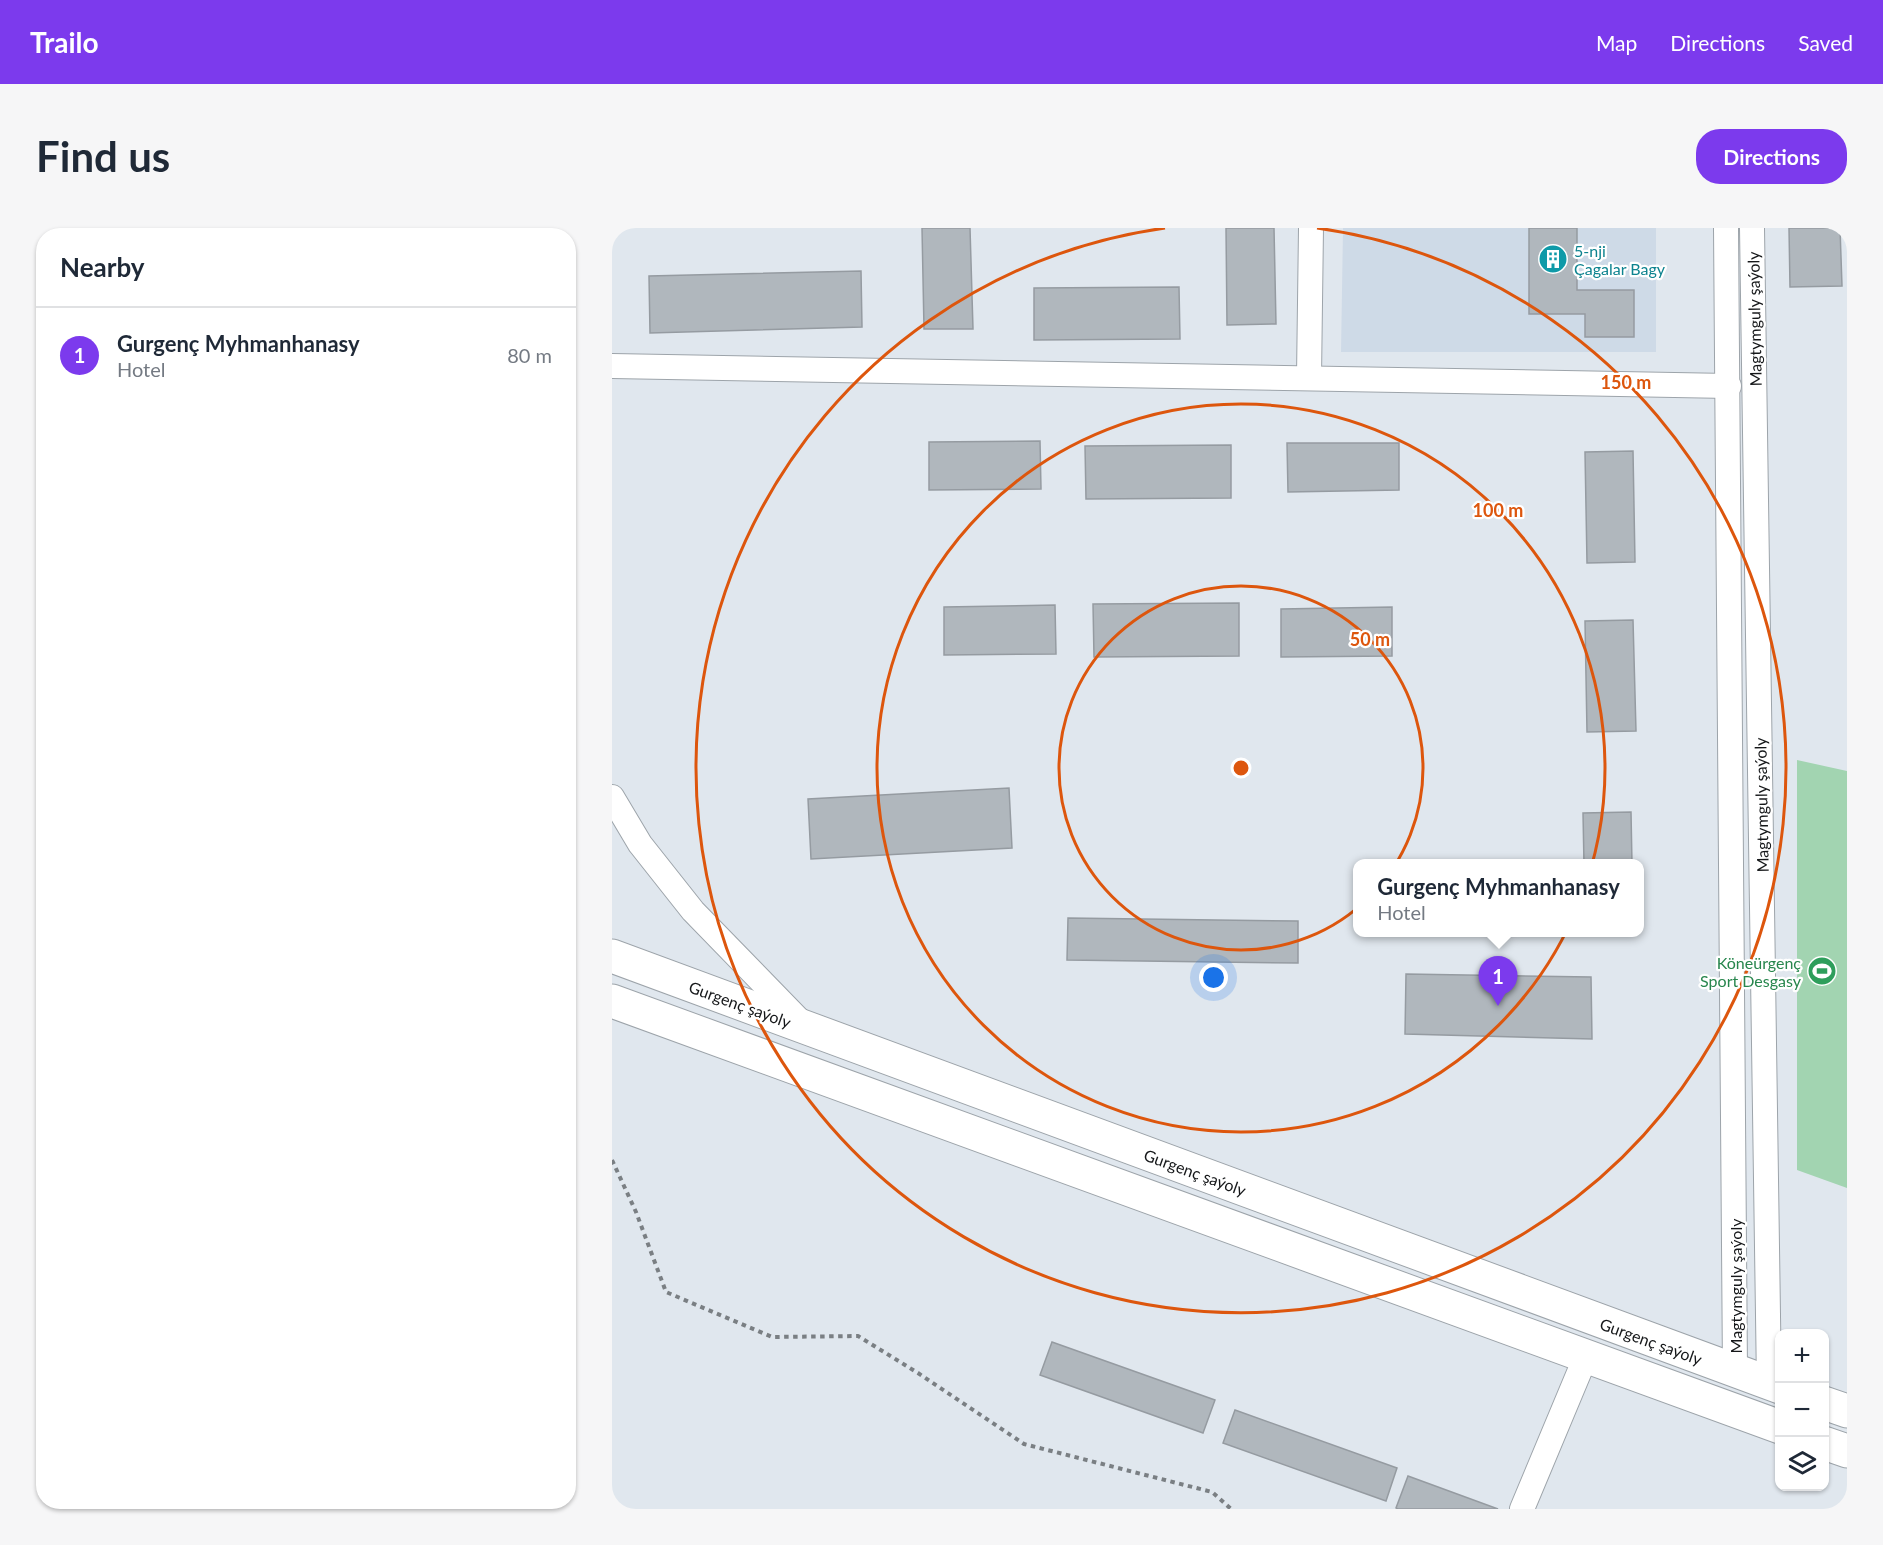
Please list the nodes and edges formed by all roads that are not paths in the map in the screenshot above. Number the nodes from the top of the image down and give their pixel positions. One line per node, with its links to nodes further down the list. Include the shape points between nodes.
1 (1311, 228): 5 (street)
2 (1726, 228): 6 (street, Magtymguly şaýoly)
3 (1752, 228): 13 (street, Magtymguly şaýoly)
4 (612, 366): 5 (street)
5 (1309, 377): 6 (street)
6 (1730, 386): 12 (street, Magtymguly şaýoly)
7 (612, 797): 10 (street, via 640,844 693,911)
8 (612, 956): 10 (highway, Gurgenç şaýoly)
9 (612, 1001): 11 (highway)
10 (809, 1029): 12 (highway, Gurgenç şaýoly)
11 (1586, 1356): 16 (highway); 19 (street)
12 (1735, 1372): 13 (highway, Gurgenç şaýoly)
13 (1774, 1385)
14 (1829, 1405): 15 (highway)
15 (1847, 1411)
16 (1775, 1426)
17 (1829, 1445): 18 (highway)
18 (1847, 1451)
19 (1522, 1509)

